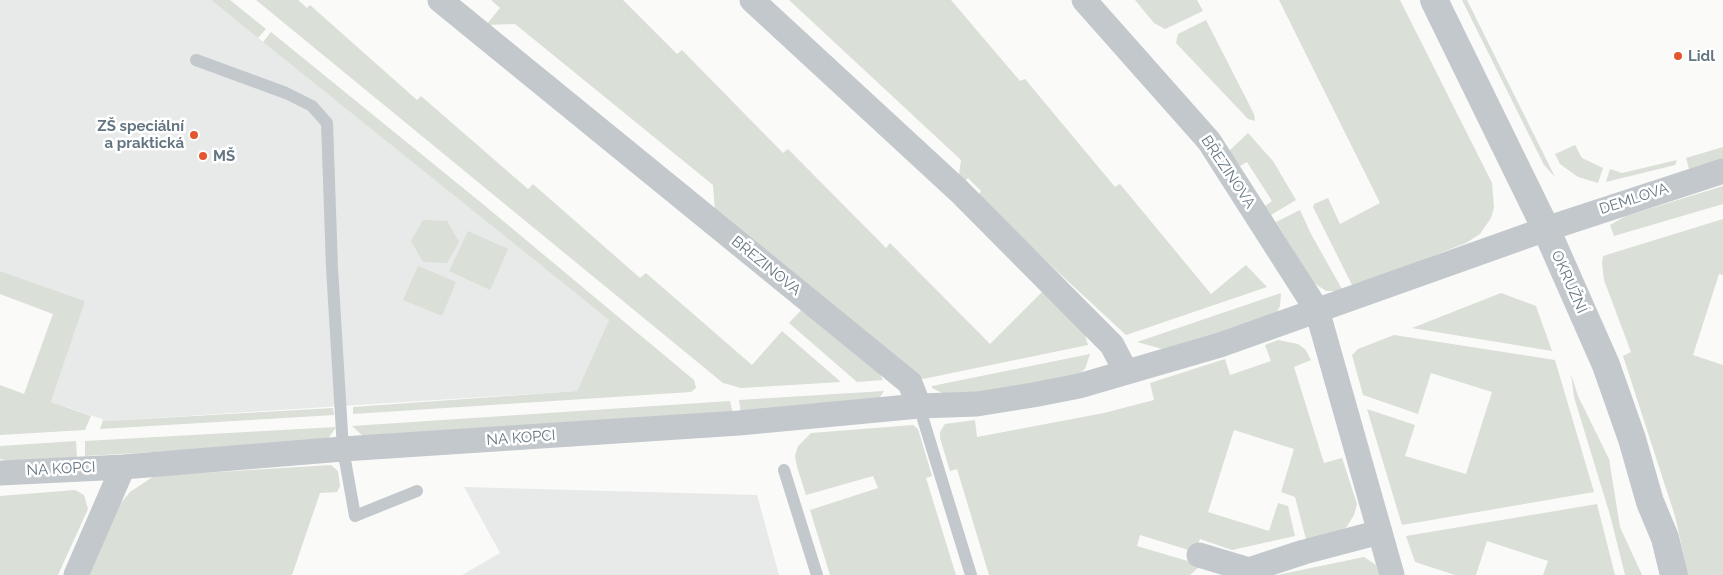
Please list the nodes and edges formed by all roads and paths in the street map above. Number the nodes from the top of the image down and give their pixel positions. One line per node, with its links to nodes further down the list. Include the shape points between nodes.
1 (440, 0): 10 (street, BŘEZINOVA, via 910,383)
2 (752, 0): 9 (street, via 959,191 1112,345)
3 (1084, 0): 8 (street, BŘEZINOVA, via 1209,141)
4 (1434, 0): 7 (street, OKRUŽNÍ)
5 (196, 60): 11 (lane, via 312,106 327,123 332,268)
6 (1723, 171): 7 (street, DEMLOVA)
7 (1546, 228): 8 (street); 23 (street, OKRUŽNÍ, via 1606,364 1650,502 1665,538)
8 (1316, 310): 9 (street, via 1220,346); 16 (street, BŘEZINOVA)
9 (1126, 372): 10 (street, via 1033,395 977,404)
10 (919, 406): 11 (street, NA KOPCI, via 739,424); 21 (lane)
11 (344, 449): 12 (street, NA KOPCI); 15 (lane, via 356,516)
12 (122, 467): 14 (street, NA KOPCI); 19 (street, NA KOPCI)
13 (784, 470): 20 (lane)
14 (0, 472)
15 (416, 491)
16 (1380, 532): 18 (street, via 1304,552); 22 (street, BŘEZINOVA)
17 (1199, 555): 18 (street)
18 (1248, 572)
19 (76, 575)
20 (817, 575)
21 (971, 575)
22 (1392, 575)
23 (1674, 575)

